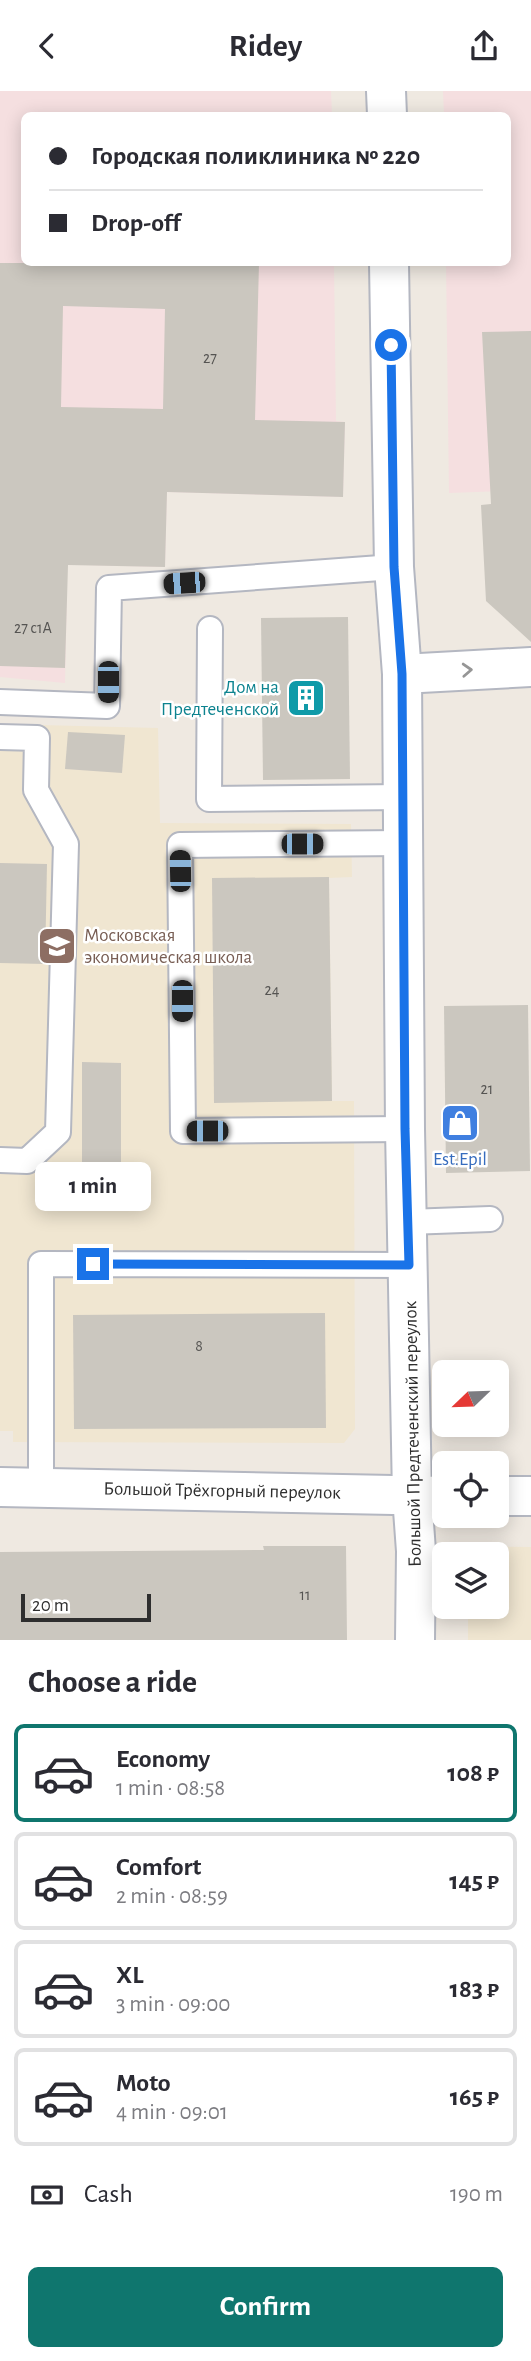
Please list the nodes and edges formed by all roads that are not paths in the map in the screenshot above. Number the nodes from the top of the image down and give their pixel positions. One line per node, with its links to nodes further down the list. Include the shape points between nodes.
1 (386, 91): 2 (street)
2 (387, 112)
3 (389, 266): 4 (street, Большой Предтеченский переулок)
4 (394, 567): 7 (street, Большой Предтеченский переулок); 8 (lane, via 108,588 107,706)
5 (210, 629): 10 (lane, via 209,799)
6 (531, 667): 7 (street, one-way to 6)
7 (402, 674): 10 (street, Большой Предтеченский переулок)
8 (0, 702)
9 (0, 737): 13 (lane, via 37,738 36,790 66,844 58,1132 27,1161)
10 (404, 797): 11 (street, Большой Предтеченский переулок)
11 (404, 843): 12 (street, Большой Предтеченский переулок); 12 (lane, via 180,845 183,1131)
12 (405, 1129): 15 (street, Большой Предтеченский переулок)
13 (0, 1160)
14 (490, 1219): 15 (lane)
15 (408, 1222): 16 (street, Большой Предтеченский переулок)
16 (409, 1265): 18 (lane, via 41,1264); 19 (street, Большой Предтеченский переулок)
17 (0, 1487): 18 (street, Большой Трёхгорный переулок)
18 (41, 1487): 19 (street, Большой Трёхгорный переулок)
19 (428, 1496): 22 (street, Большой Предтеченский переулок, via 416,1551)
20 (509, 1496): 21 (street)
21 (531, 1496)
22 (415, 1640)

